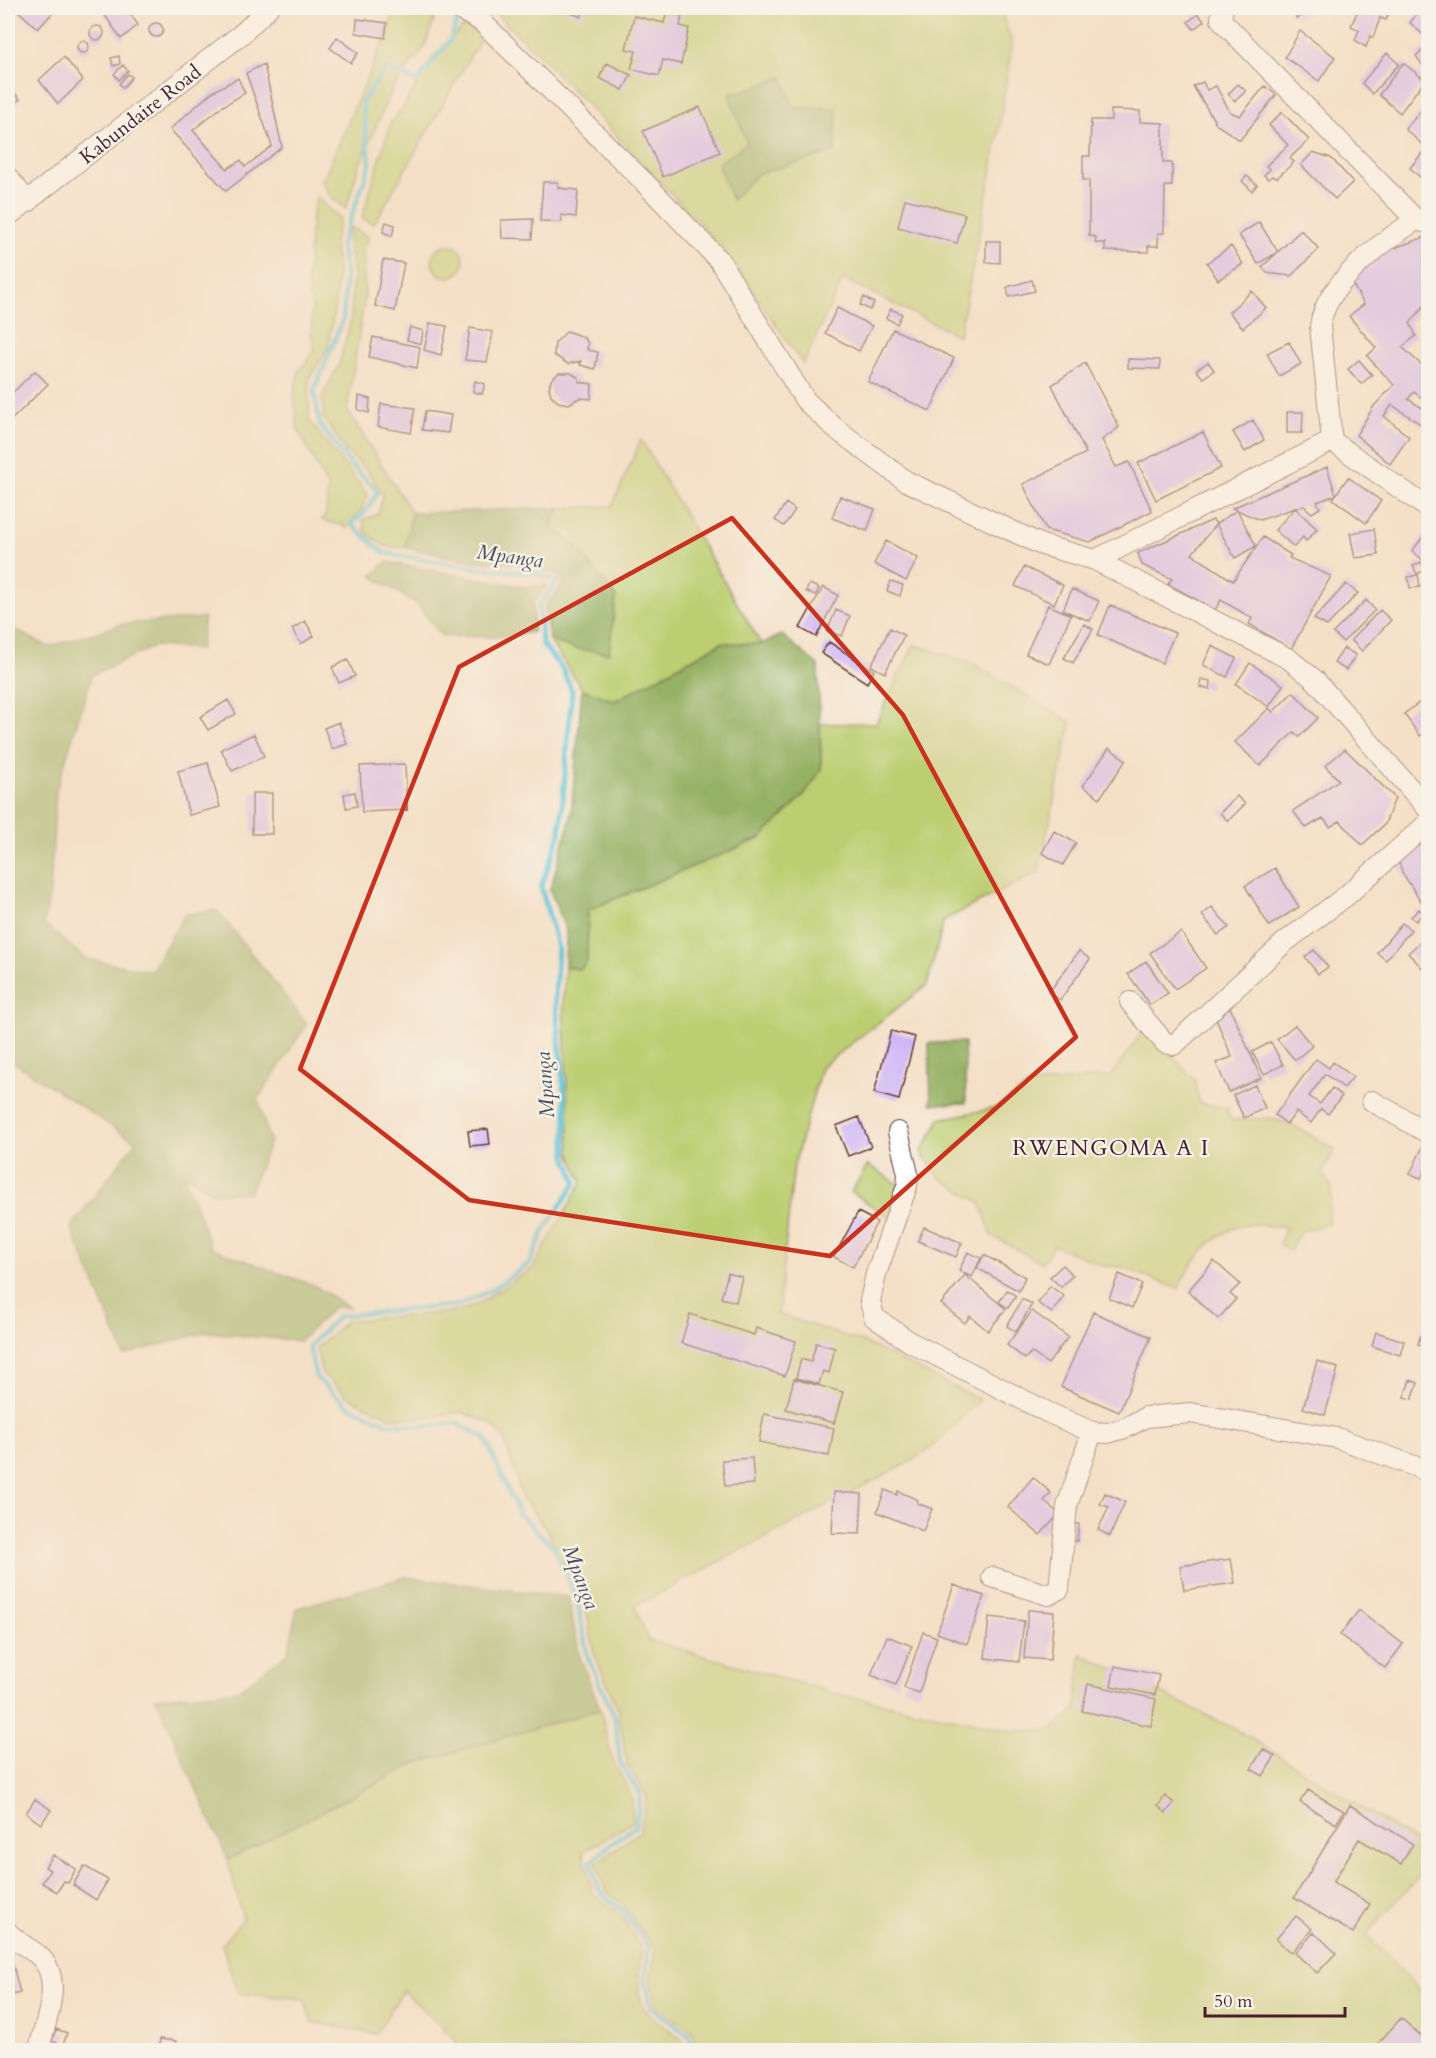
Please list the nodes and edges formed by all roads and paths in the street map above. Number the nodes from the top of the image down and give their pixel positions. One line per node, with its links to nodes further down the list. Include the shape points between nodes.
1 (268, 8): 5 (street, Kabundaire Road, via 243,33)
2 (457, 8): 10 (street, via 481,21 719,260 805,400 836,429 915,486 1042,545)
3 (1223, 8): 7 (street, via 1221,19 1225,24)
4 (8, 178): 5 (street)
5 (28, 202): 6 (street, Kabundaire Road)
6 (8, 216)
7 (1422, 221): 8 (street, via 1393,234 1356,267 1322,311 1320,326)
8 (1332, 441): 9 (street); 10 (street)
9 (1428, 508)
10 (1095, 560): 11 (street, via 1289,659 1305,671)
11 (1428, 809)
12 (1428, 823): 13 (street, via 1346,896 1285,942 1174,1045 1165,1043)
13 (1130, 1002)
14 (1372, 1101): 16 (street)
15 (898, 1132): 17 (street, via 908,1186 876,1274 870,1301 874,1317 910,1342)
16 (1428, 1133)
17 (1092, 1432): 18 (street, via 1116,1430 1146,1417 1190,1413 1336,1438); 19 (street, via 1067,1506 1059,1589 1048,1595)
18 (1428, 1471)
19 (992, 1577)
20 (9, 1937): 21 (street, via 39,1956 49,1974 53,1992)
21 (39, 2050)

